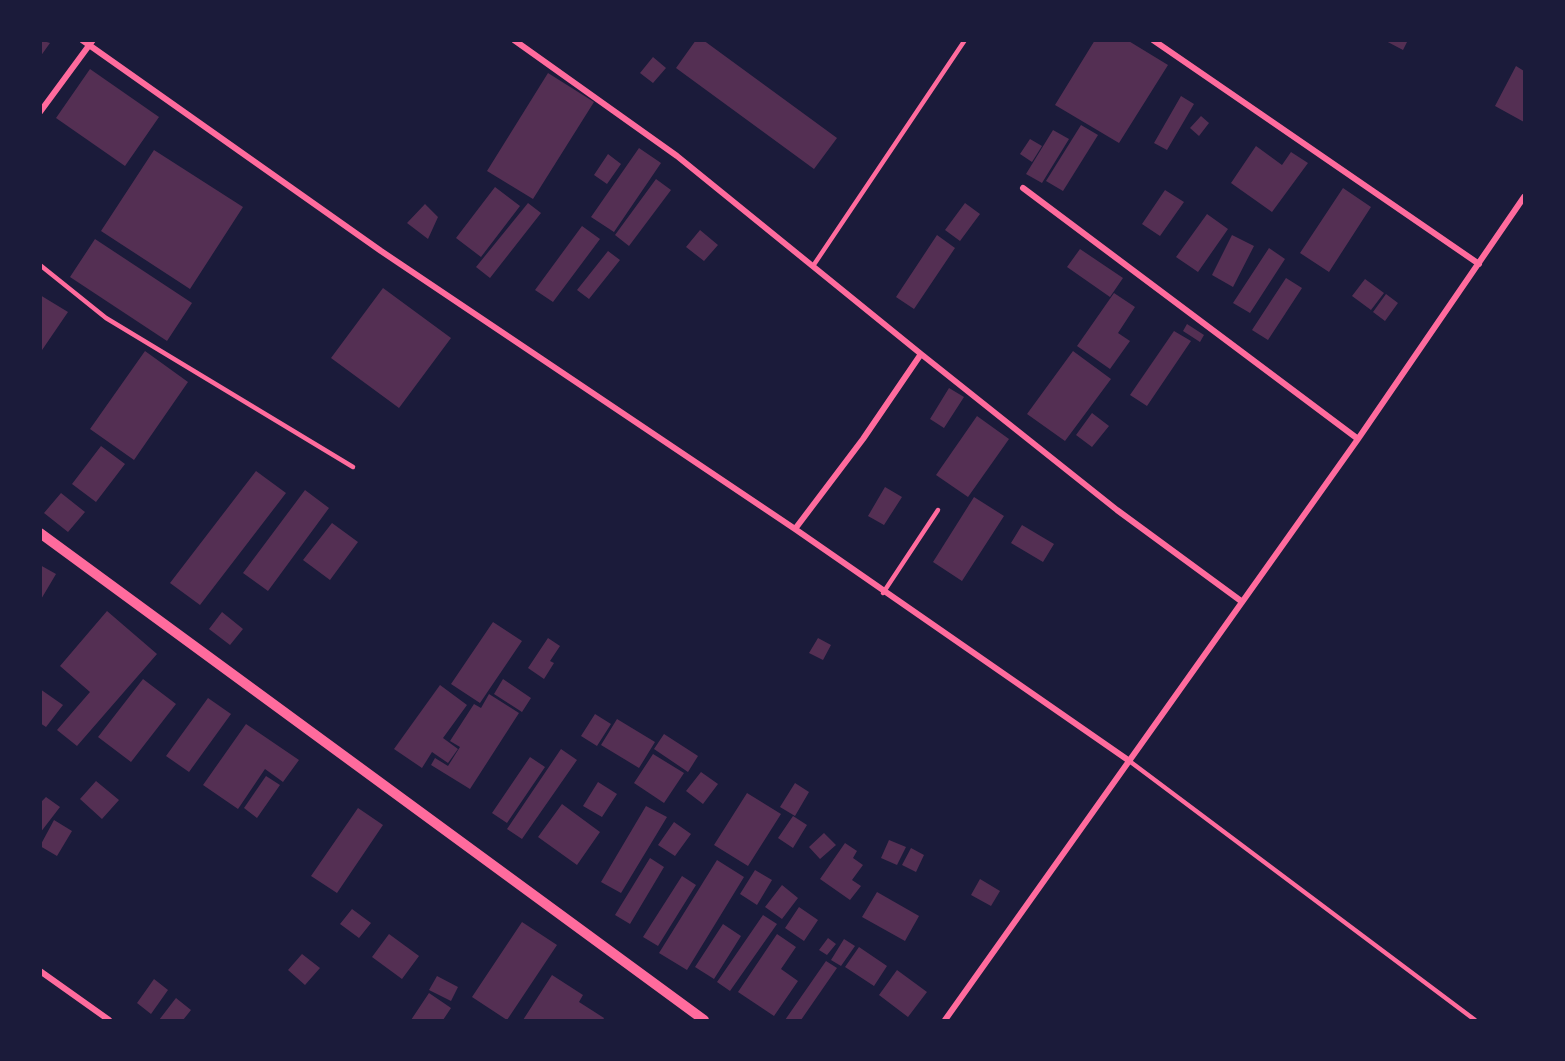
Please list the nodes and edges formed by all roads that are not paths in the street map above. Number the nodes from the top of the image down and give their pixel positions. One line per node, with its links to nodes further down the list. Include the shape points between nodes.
1 (82, 40): 5 (street)
2 (514, 40): 11 (street, via 677,156)
3 (965, 40): 11 (lane)
4 (1153, 40): 9 (street)
5 (91, 43): 6 (street); 16 (street, via 381,252)
6 (40, 112)
7 (1023, 188): 13 (street)
8 (1524, 197): 9 (street)
9 (1479, 264): 13 (street)
10 (40, 265): 14 (lane, via 106,318)
11 (813, 266): 12 (street)
12 (921, 354): 16 (street); 19 (street, via 1117,510)
13 (1358, 439): 19 (street)
14 (353, 467)
15 (938, 510): 18 (lane)
16 (795, 530): 18 (street)
17 (40, 533): 23 (street)
18 (884, 593): 20 (street)
19 (1241, 601): 20 (street)
20 (1128, 760): 24 (street); 25 (lane)
21 (40, 971): 22 (street)
22 (109, 1020)
23 (704, 1020)
24 (945, 1020)
25 (1475, 1020)

